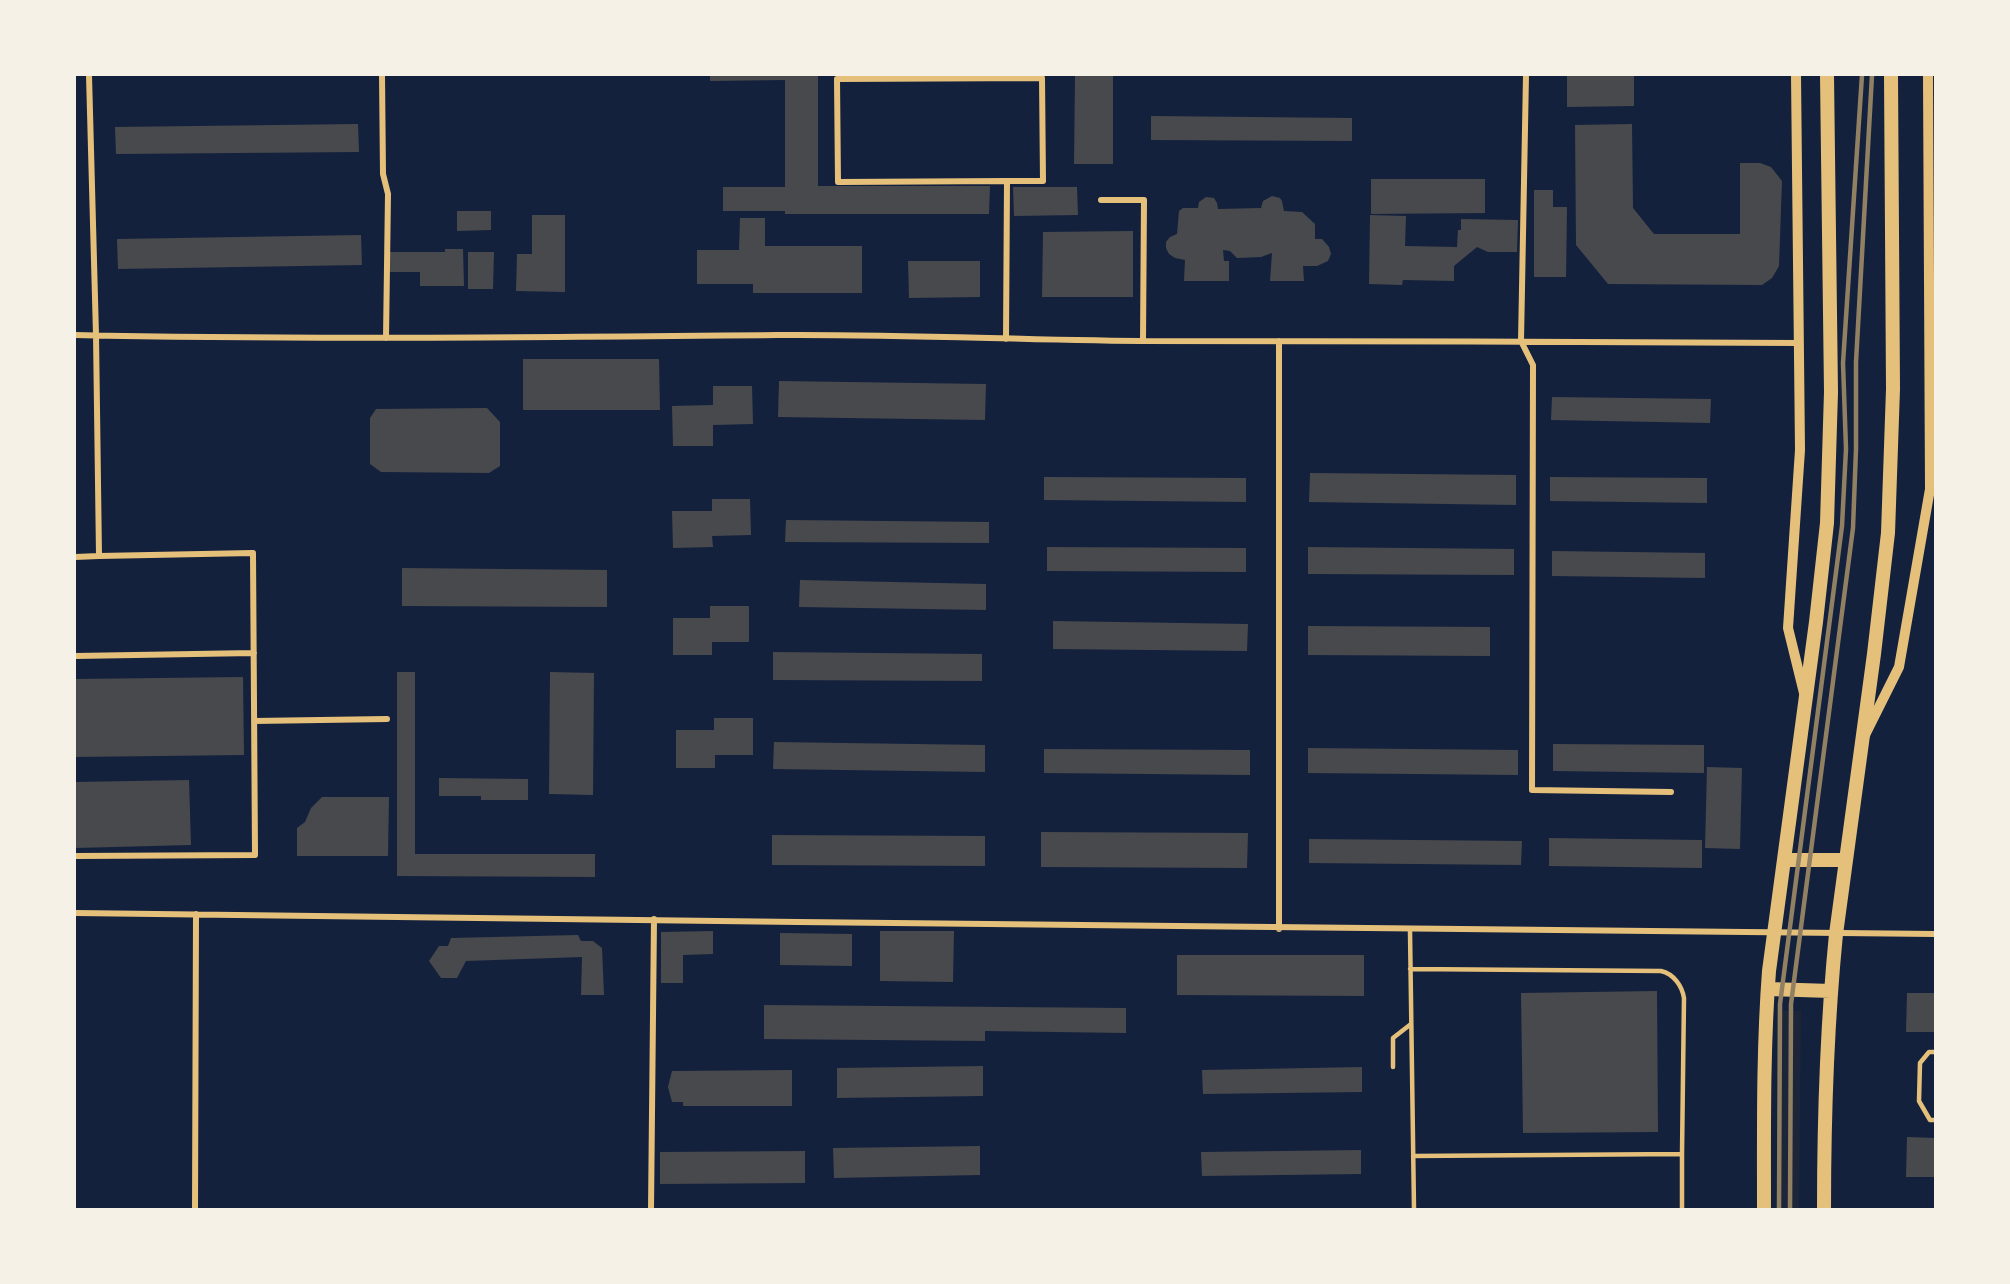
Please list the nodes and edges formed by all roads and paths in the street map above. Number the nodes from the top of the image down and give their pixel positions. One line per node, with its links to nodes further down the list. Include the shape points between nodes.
1 (89, 75): 11 (street)
2 (382, 75): 12 (street, via 388,194)
3 (1526, 75): 14 (street)
4 (1796, 75): 17 (street)
5 (1827, 75): 22 (main road, via 1831,392 1827,523)
6 (1891, 75): 25 (main road, via 1893,389 1888,534)
7 (1928, 75): 25 (street, via 1930,489 1899,667)
8 (1007, 181): 8 (street, via 1043,181 1042,78 837,79 838,182); 13 (street)
9 (1101, 200): 15 (street, via 1144,200)
10 (75, 335): 11 (street)
11 (96, 335): 12 (street); 18 (street)
12 (386, 338): 13 (street, via 780,335)
13 (1006, 339): 15 (street)
14 (1521, 340): 16 (street); 17 (street); 26 (street, via 1533,365 1532,790)
15 (1143, 341): 16 (street)
16 (1279, 341): 33 (street)
17 (1799, 343): 22 (street, via 1800,450 1788,628)
18 (99, 556): 19 (street); 20 (street, via 253,553)
19 (75, 557)
20 (254, 653): 21 (street); 24 (street)
21 (75, 656)
22 (1805, 697): 28 (main road)
23 (387, 720): 24 (street)
24 (254, 721): 27 (street, via 255,855)
25 (1863, 741): 29 (main road)
26 (1671, 792)
27 (75, 856)
28 (1784, 860): 29 (main road); 35 (main road)
29 (1846, 860): 36 (main road)
30 (75, 913): 31 (street)
31 (196, 914): 32 (street); 47 (street)
32 (654, 919): 33 (street); 48 (street)
33 (1279, 928): 34 (street)
34 (1410, 931): 35 (street); 38 (lane)
35 (1774, 934): 36 (street); 39 (main road)
36 (1836, 934): 37 (street); 40 (main road)
37 (1935, 934)
38 (1410, 969): 41 (lane); 45 (lane, via 1669,973 1682,988 1684,998)
39 (1768, 990): 40 (main road); 51 (main road)
40 (1831, 991): 52 (main road)
41 (1411, 1024): 43 (lane, via 1393,1038); 46 (lane)
42 (1935, 1052): 44 (lane, via 1929,1052 1920,1063 1919,1101 1930,1120)
43 (1393, 1067)
44 (1935, 1120)
45 (1683, 1154): 46 (lane); 50 (lane)
46 (1413, 1156): 49 (lane)
47 (195, 1209)
48 (651, 1209)
49 (1414, 1209)
50 (1682, 1209)
51 (1764, 1209)
52 (1824, 1209)

